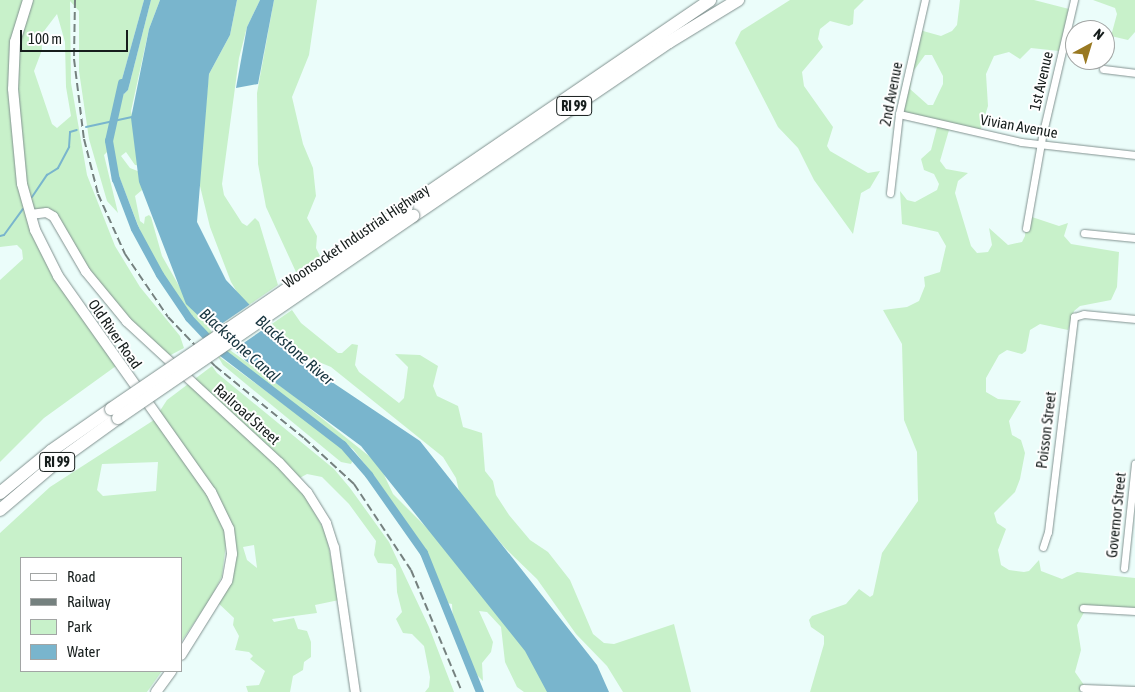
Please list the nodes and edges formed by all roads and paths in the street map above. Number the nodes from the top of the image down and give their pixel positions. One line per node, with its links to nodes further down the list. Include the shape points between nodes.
1 (28, 0): 13 (main road, Old River Road, via 15,42 13,76 19,157)
2 (710, 0): 12 (highway, Woonsocket Industrial Highway / RI 99)
3 (738, 0): 12 (highway, Woonsocket Industrial Highway / RI 99, via 668,42)
4 (925, 0): 8 (street, 2nd Avenue)
5 (1074, 0): 9 (street, 1st Avenue)
6 (1111, 70): 7 (street)
7 (1135, 73)
8 (899, 114): 9 (street, Vivian Avenue, via 933,124); 11 (street, 2nd Avenue)
9 (1041, 145): 10 (street, Vivian Avenue); 14 (street, 1st Avenue)
10 (1135, 156)
11 (890, 193)
12 (410, 212): 18 (highway, Woonsocket Industrial Highway / RI 99, bridge)
13 (30, 214): 26 (main road, Old River Road, via 58,276 211,492 229,529 232,554 227,582); 31 (street, Railroad Street, via 46,212 53,216 85,271 126,321 279,462 315,504 334,547)
14 (1026, 228)
15 (1084, 233): 16 (street)
16 (1135, 238)
17 (1135, 319): 22 (street, Poisson Street, via 1074,316)
18 (115, 414): 20 (highway, Woonsocket Industrial Highway / RI 99, via 51,451); 21 (highway, Woonsocket Industrial Highway / RI 99)
19 (1135, 464): 23 (street, Governor Street)
20 (0, 494)
21 (0, 510)
22 (1043, 547)
23 (1124, 568)
24 (1082, 608): 25 (street)
25 (1135, 611)
26 (182, 653)
27 (170, 672): 30 (main road)
28 (1083, 688): 29 (street)
29 (1135, 690)
30 (156, 692)
31 (355, 692)

